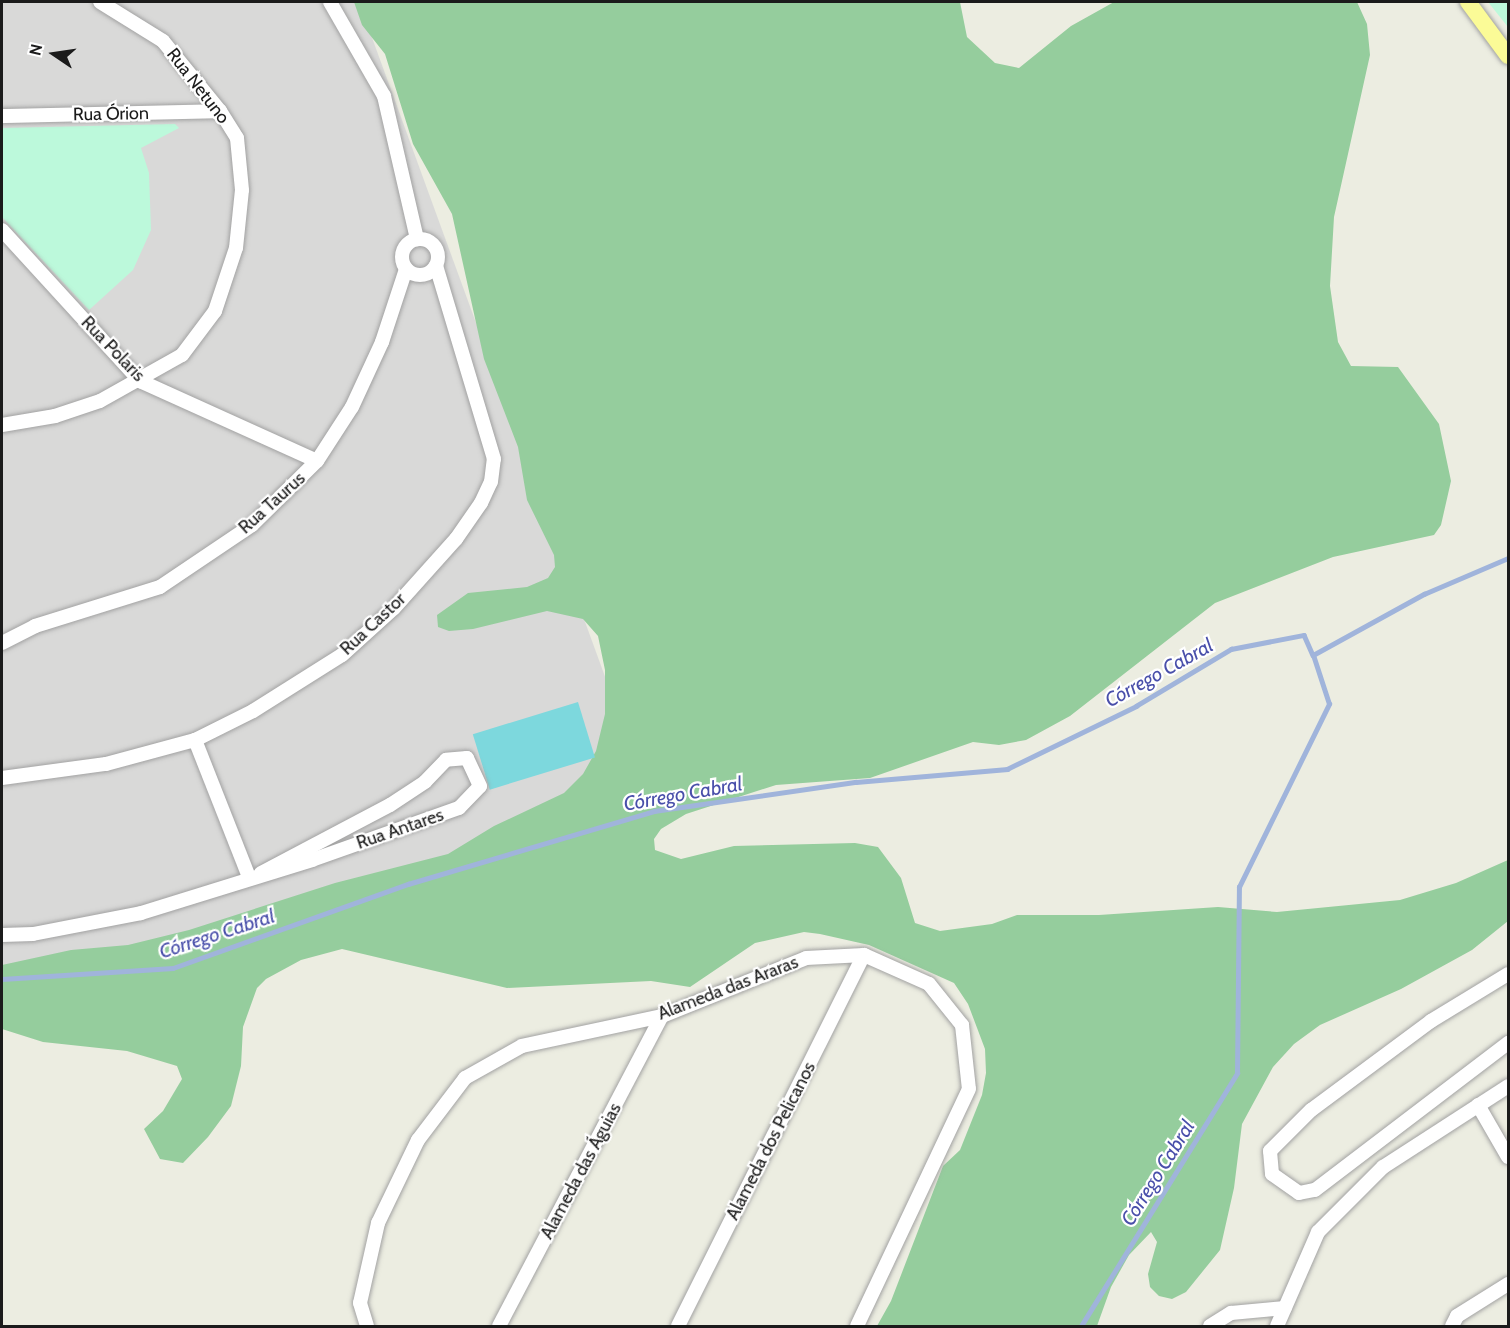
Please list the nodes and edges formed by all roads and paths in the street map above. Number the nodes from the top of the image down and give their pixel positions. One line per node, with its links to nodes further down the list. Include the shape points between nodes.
1 (100, 2): 5 (street, Rua Netuno, via 163,41)
2 (330, 2): 8 (street, via 384,96)
3 (1468, 2): 4 (main road)
4 (1509, 56)
5 (220, 111): 6 (street, Rua Órion); 11 (street, Rua Netuno, via 237,138 242,190 236,248 215,311 182,355)
6 (2, 116)
7 (2, 230): 11 (street, Rua Polaris)
8 (417, 239): 9 (street, via 435,246); 10 (street, via 402,251)
9 (436, 266): 10 (street, via 418,276); 15 (street, Rua Castor, via 494,459 491,482 482,502 456,539 394,608 342,655 253,711)
10 (405, 269): 13 (street, Rua Taurus, via 381,342 351,407)
11 (140, 381): 12 (street, Rua Netuno, via 100,401 55,416); 13 (street, Rua Polaris)
12 (2, 425)
13 (317, 460): 14 (street, Rua Taurus, via 252,525 160,587 35,626)
14 (2, 644)
15 (195, 740): 16 (street, Rua Castor, via 106,764); 17 (street)
16 (2, 778)
17 (255, 875): 17 (street, Rua Antares, via 390,805 425,782 446,760 467,758 480,786 459,808 312,860); 18 (street, Rua Antares, via 141,913 33,934)
18 (2, 934)
19 (864, 955): 21 (street, Alameda das Araras, via 806,958); 30 (street, Alameda dos Pelicanos); 31 (street, Alameda das Araras, via 929,984 962,1026 969,1089)
20 (1509, 974): 22 (street, via 1431,1022 1311,1110 1270,1151 1272,1174 1299,1193 1315,1190)
21 (662, 1016): 28 (street, Alameda das Araras, via 522,1046 465,1078 418,1140 378,1223 360,1303); 29 (street, Alameda das Águias)
22 (1509, 1043)
23 (1509, 1086): 24 (street)
24 (1478, 1105): 25 (street); 27 (street, via 1383,1167 1318,1232)
25 (1509, 1157)
26 (1509, 1284): 34 (street, via 1457,1316)
27 (1285, 1308): 32 (street, via 1231,1313); 33 (street)
28 (367, 1326)
29 (499, 1326)
30 (678, 1326)
31 (857, 1326)
32 (1210, 1326)
33 (1277, 1326)
34 (1452, 1326)

